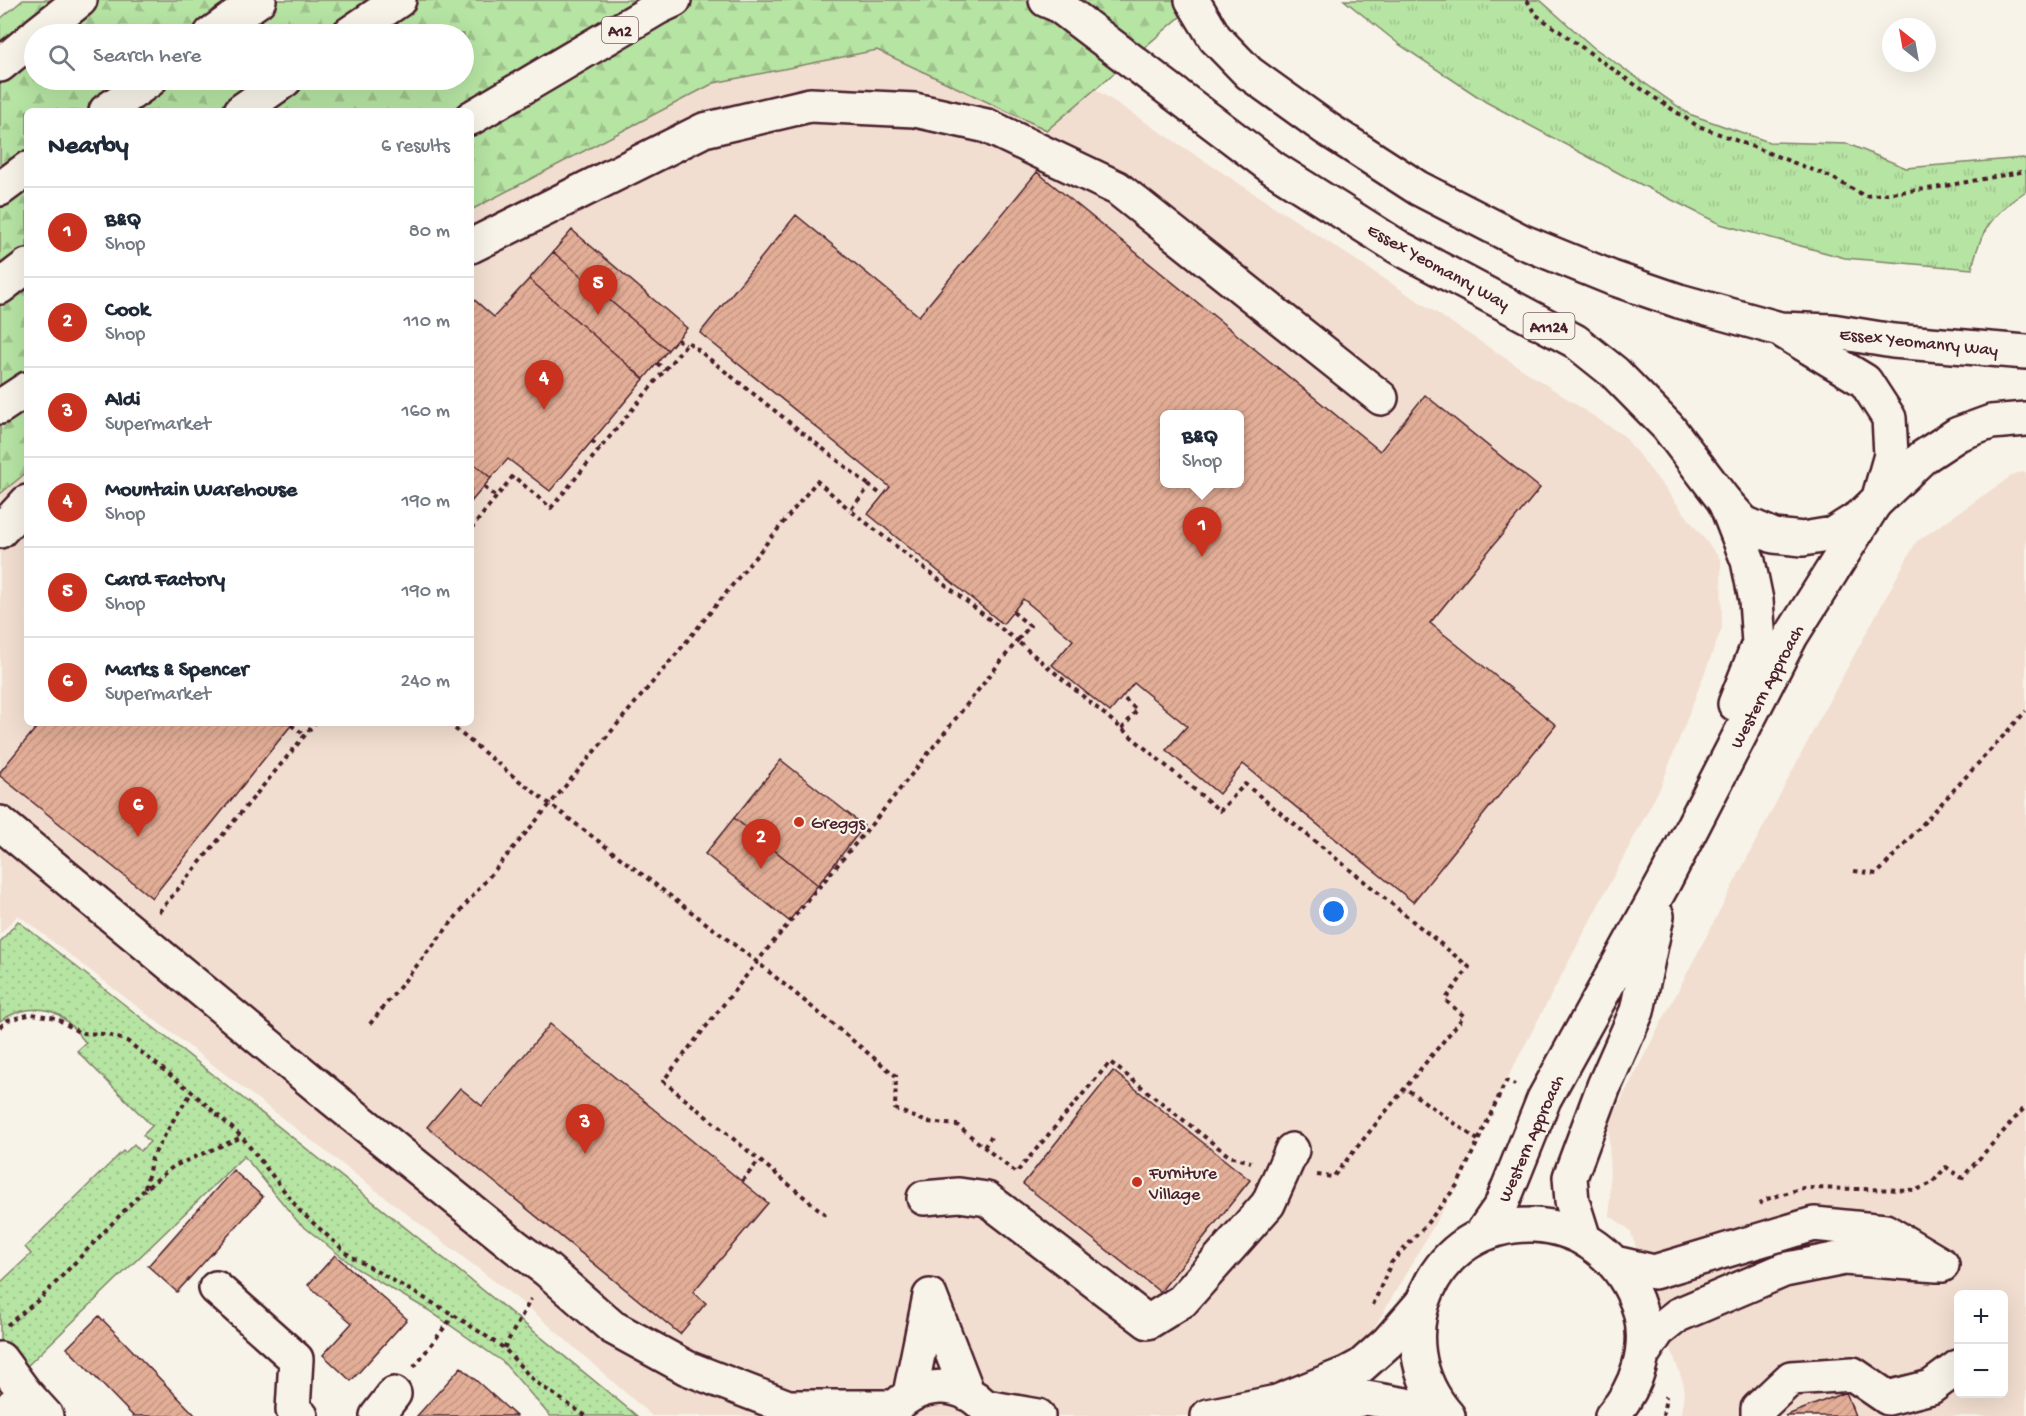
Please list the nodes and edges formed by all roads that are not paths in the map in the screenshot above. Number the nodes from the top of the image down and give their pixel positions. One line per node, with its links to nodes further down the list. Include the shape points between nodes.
1 (80, 0): 7 (main road)
2 (259, 0): 8 (main road)
3 (399, 0): 9 (main road)
4 (674, 0): 16 (main road, A12)
5 (1046, 0): 29 (main road, Essex Yeomanry Way / A1124, via 1058,5 1273,168 1398,247 1575,341 1615,373 1668,427)
6 (1192, 0): 22 (main road, Essex Yeomanry Way, via 1215,38 1249,73 1418,188 1521,241 1612,278)
7 (51, 24)
8 (225, 24)
9 (364, 24)
10 (24, 46): 11 (main road)
11 (0, 65)
12 (136, 90): 14 (main road)
13 (271, 90): 15 (main road)
14 (110, 108)
15 (245, 108)
16 (474, 116)
17 (24, 171): 18 (main road)
18 (0, 189)
19 (474, 245): 25 (main road, via 704,130 810,105 915,110 987,126 1117,188)
20 (24, 268): 21 (main road)
21 (0, 287)
22 (1780, 329): 23 (main road, Essex Yeomanry Way); 28 (main road, via 1865,381 1889,418 1891,455)
23 (2026, 352)
24 (24, 391): 26 (main road)
25 (1381, 398)
26 (0, 406)
27 (2026, 419): 28 (main road, Essex Yeomanry Way / A1124, via 1991,422 1958,434 1923,457)
28 (1879, 497): 29 (main road, Essex Yeomanry Way / A1124, via 1833,534 1803,539 1774,536 1744,523); 33 (main road, Western Approach, via 1791,636)
29 (1725, 502): 33 (main road, Western Approach, via 1748,561 1759,643)
30 (24, 505): 31 (main road)
31 (0, 531)
32 (0, 824): 48 (main road, via 612,1327 687,1368)
33 (1664, 882): 36 (main road, Western Approach, via 1544,1099 1501,1206); 37 (main road, Western Approach, via 1637,1011 1570,1177 1572,1201)
34 (1288, 1160): 35 (main road, via 1268,1204 1182,1301 1148,1322 987,1199 959,1195)
35 (924, 1198)
36 (1480, 1236): 37 (main road, via 1522,1225 1564,1230); 40 (main road, via 1450,1257)
37 (1584, 1239): 38 (main road)
38 (1615, 1263): 41 (main road, via 1636,1297 1643,1335); 41 (main road, via 1654,1272 1814,1224 1885,1230 1942,1265 1844,1258 1784,1270 1678,1315 1658,1331)
39 (216, 1288): 50 (main road, via 296,1359 293,1410)
40 (1421, 1304): 52 (main road, via 1388,1342 1348,1373 1277,1402); 55 (main road, via 1416,1346 1420,1367 1432,1396)
41 (1642, 1355): 47 (main road)
42 (0, 1359): 44 (main road)
43 (1954, 1371): 56 (main road, via 1931,1388 1888,1398 1852,1374 1791,1378 1758,1409)
44 (36, 1405): 49 (main road)
45 (898, 1406): 46 (main road, via 929,1387 949,1387); 46 (main road, via 930,1296); 48 (main road)
46 (982, 1406): 51 (main road)
47 (1623, 1408)
48 (782, 1410)
49 (2, 1416)
50 (301, 1416)
51 (1038, 1416)
52 (1208, 1416)
53 (1292, 1416): 54 (main road, via 1366,1398)
54 (1439, 1416)
55 (1448, 1416)
56 (1758, 1416)

